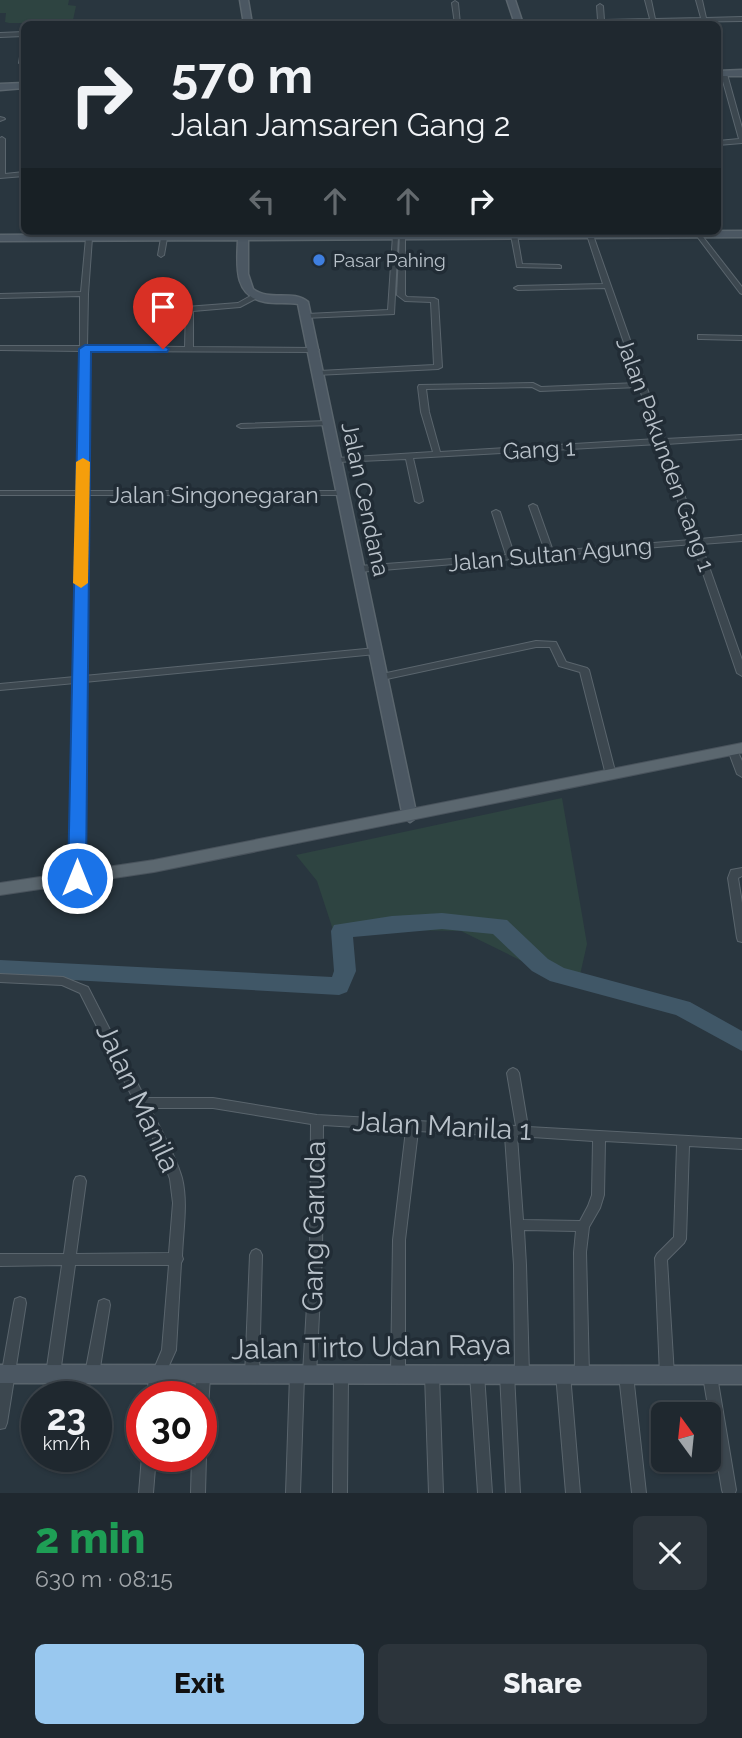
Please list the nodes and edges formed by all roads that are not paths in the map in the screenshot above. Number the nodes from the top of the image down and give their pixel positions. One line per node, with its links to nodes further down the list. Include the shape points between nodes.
1 (244, 0): 9 (street)
2 (511, 0): 11 (street)
3 (648, 0): 13 (street)
4 (699, 0): 8 (street)
5 (456, 3): 10 (street)
6 (600, 6): 12 (street)
7 (742, 19): 8 (street)
8 (704, 20): 13 (street)
9 (248, 21)
10 (458, 21)
11 (518, 21)
12 (601, 21)
13 (653, 21)
14 (21, 34): 15 (street)
15 (0, 35)
16 (742, 73): 17 (street)
17 (721, 74): 21 (street)
18 (21, 86): 19 (street)
19 (0, 87)
20 (2, 139): 24 (street)
21 (742, 140): 22 (street)
22 (721, 143)
23 (21, 174): 24 (street)
24 (1, 176)
25 (721, 234): 26 (street)
26 (742, 234)
27 (76, 235): 35 (street); 38 (street)
28 (278, 235): 37 (street)
29 (390, 235): 34 (street)
30 (459, 235): 34 (street)
31 (519, 235): 40 (street, via 519,267)
32 (591, 235): 41 (street, Jalan Pakunden Gang 1)
33 (699, 235): 43 (street)
34 (399, 236): 47 (street, via 391,312); 54 (street, via 401,295 434,300 438,367)
35 (0, 238)
36 (164, 238): 37 (street); 38 (street); 39 (street)
37 (243, 238): 46 (street, via 243,283)
38 (89, 239): 44 (street)
39 (161, 255)
40 (559, 267)
41 (607, 286): 42 (street); 55 (street, Jalan Pakunden Gang 1)
42 (518, 288)
43 (742, 291)
44 (84, 294): 45 (street); 51 (street)
45 (0, 296)
46 (254, 296): 47 (street, via 300,299); 52 (street, via 240,305 189,309)
47 (307, 316): 53 (street, Jalan Cendana)
48 (701, 337): 49 (street)
49 (742, 338)
50 (0, 348): 51 (street)
51 (85, 349): 52 (street); 65 (street)
52 (189, 349): 53 (street)
53 (315, 349): 54 (street, Jalan Cendana)
54 (319, 373): 56 (street, Jalan Cendana)
55 (642, 385): 59 (street, Jalan Pakunden Gang 1); 60 (street, via 540,390 533,385 422,387)
56 (328, 423): 57 (street); 62 (street, Jalan Cendana)
57 (241, 426)
58 (742, 437): 59 (street, Gang 1)
59 (664, 443): 60 (street, Gang 1); 70 (street, Jalan Pakunden Gang 1)
60 (437, 454): 61 (street, Gang 1)
61 (409, 456): 62 (street, Gang 1); 66 (street)
62 (337, 460): 64 (street, Jalan Cendana)
63 (0, 493): 65 (street, Jalan Singonegaran)
64 (344, 493): 65 (street, Jalan Singonegaran); 73 (street, Jalan Cendana)
65 (81, 494): 77 (street)
66 (419, 501)
67 (533, 506): 71 (street)
68 (495, 512): 72 (street)
69 (742, 538): 70 (street, Jalan Sultan Agung)
70 (699, 542): 71 (street, Jalan Sultan Agung); 75 (street, Jalan Pakunden Gang 1)
71 (550, 554): 72 (street, Jalan Sultan Agung)
72 (511, 557): 73 (street, Jalan Sultan Agung)
73 (359, 569): 74 (street, Jalan Cendana)
74 (376, 651): 76 (street, Jalan Cendana); 77 (street)
75 (742, 673)
76 (382, 677): 81 (street, via 554,643 562,664 584,670); 82 (street, Jalan Cendana)
77 (80, 680): 78 (street); 84 (street)
78 (0, 687)
79 (737, 749): 80 (street); 81 (main road)
80 (742, 774)
81 (611, 775): 82 (main road)
82 (410, 817): 84 (main road)
83 (742, 872): 86 (street, via 733,875)
84 (77, 878): 85 (main road)
85 (0, 889)
86 (742, 938)
87 (0, 978): 89 (street, Jalan Manila, via 63,981 84,990)
88 (513, 1073): 92 (street)
89 (144, 1103): 90 (street, Jalan Manila 1, via 213,1103); 100 (street, Jalan Manila, via 176,1179)
90 (317, 1120): 91 (street, Jalan Manila 1); 111 (street, Gang Garuda, via 316,1255)
91 (414, 1124): 92 (street, Jalan Manila 1); 113 (street, via 399,1240)
92 (517, 1131): 93 (street, Jalan Manila 1); 97 (street)
93 (599, 1136): 94 (street, Jalan Manila 1); 98 (street, via 598,1195)
94 (683, 1141): 95 (street, Jalan Manila 1); 119 (street, via 680,1239 661,1258)
95 (742, 1144)
96 (80, 1181): 102 (street)
97 (518, 1225): 98 (street); 109 (street)
98 (583, 1226): 110 (street)
99 (256, 1255): 118 (street)
100 (177, 1259): 102 (street); 117 (street, Jalan Manila, via 167,1361)
101 (0, 1260): 102 (street)
102 (70, 1260): 106 (street)
103 (20, 1303): 105 (street)
104 (104, 1305): 107 (street)
105 (4, 1374): 106 (street, Jalan Tirto Udan Raya); 124 (street)
106 (53, 1374): 107 (street, Jalan Tirto Udan Raya)
107 (92, 1374): 117 (street, Jalan Tirto Udan Raya)
108 (477, 1374): 109 (street, Jalan Tirto Udan Raya); 114 (street, Jalan Tirto Udan Raya); 133 (street)
109 (515, 1374): 110 (street, Jalan Tirto Udan Raya); 134 (street)
110 (573, 1374): 115 (street, Jalan Tirto Udan Raya); 135 (street)
111 (303, 1375): 112 (street, Jalan Tirto Udan Raya); 118 (street, Jalan Tirto Udan Raya); 130 (street, Gang Garuda)
112 (341, 1375): 113 (street, Jalan Tirto Udan Raya); 131 (street)
113 (398, 1375): 114 (street, Jalan Tirto Udan Raya)
114 (432, 1375): 132 (street)
115 (626, 1375): 119 (street, Jalan Tirto Udan Raya); 136 (street)
116 (742, 1375): 120 (street, Jalan Tirto Udan Raya)
117 (155, 1376): 121 (street, Jalan Tirto Udan Raya); 122 (street, Jalan Manila)
118 (252, 1376): 121 (street, Jalan Tirto Udan Raya)
119 (667, 1376): 120 (street, Jalan Tirto Udan Raya)
120 (710, 1376): 127 (street)
121 (202, 1377): 123 (street)
122 (154, 1381)
123 (202, 1381)
124 (0, 1423)
125 (148, 1472): 128 (street)
126 (199, 1472): 129 (street)
127 (729, 1490)
128 (146, 1493)
129 (198, 1493)
130 (293, 1493)
131 (340, 1493)
132 (436, 1493)
133 (485, 1493)
134 (513, 1493)
135 (573, 1493)
136 (639, 1493)

